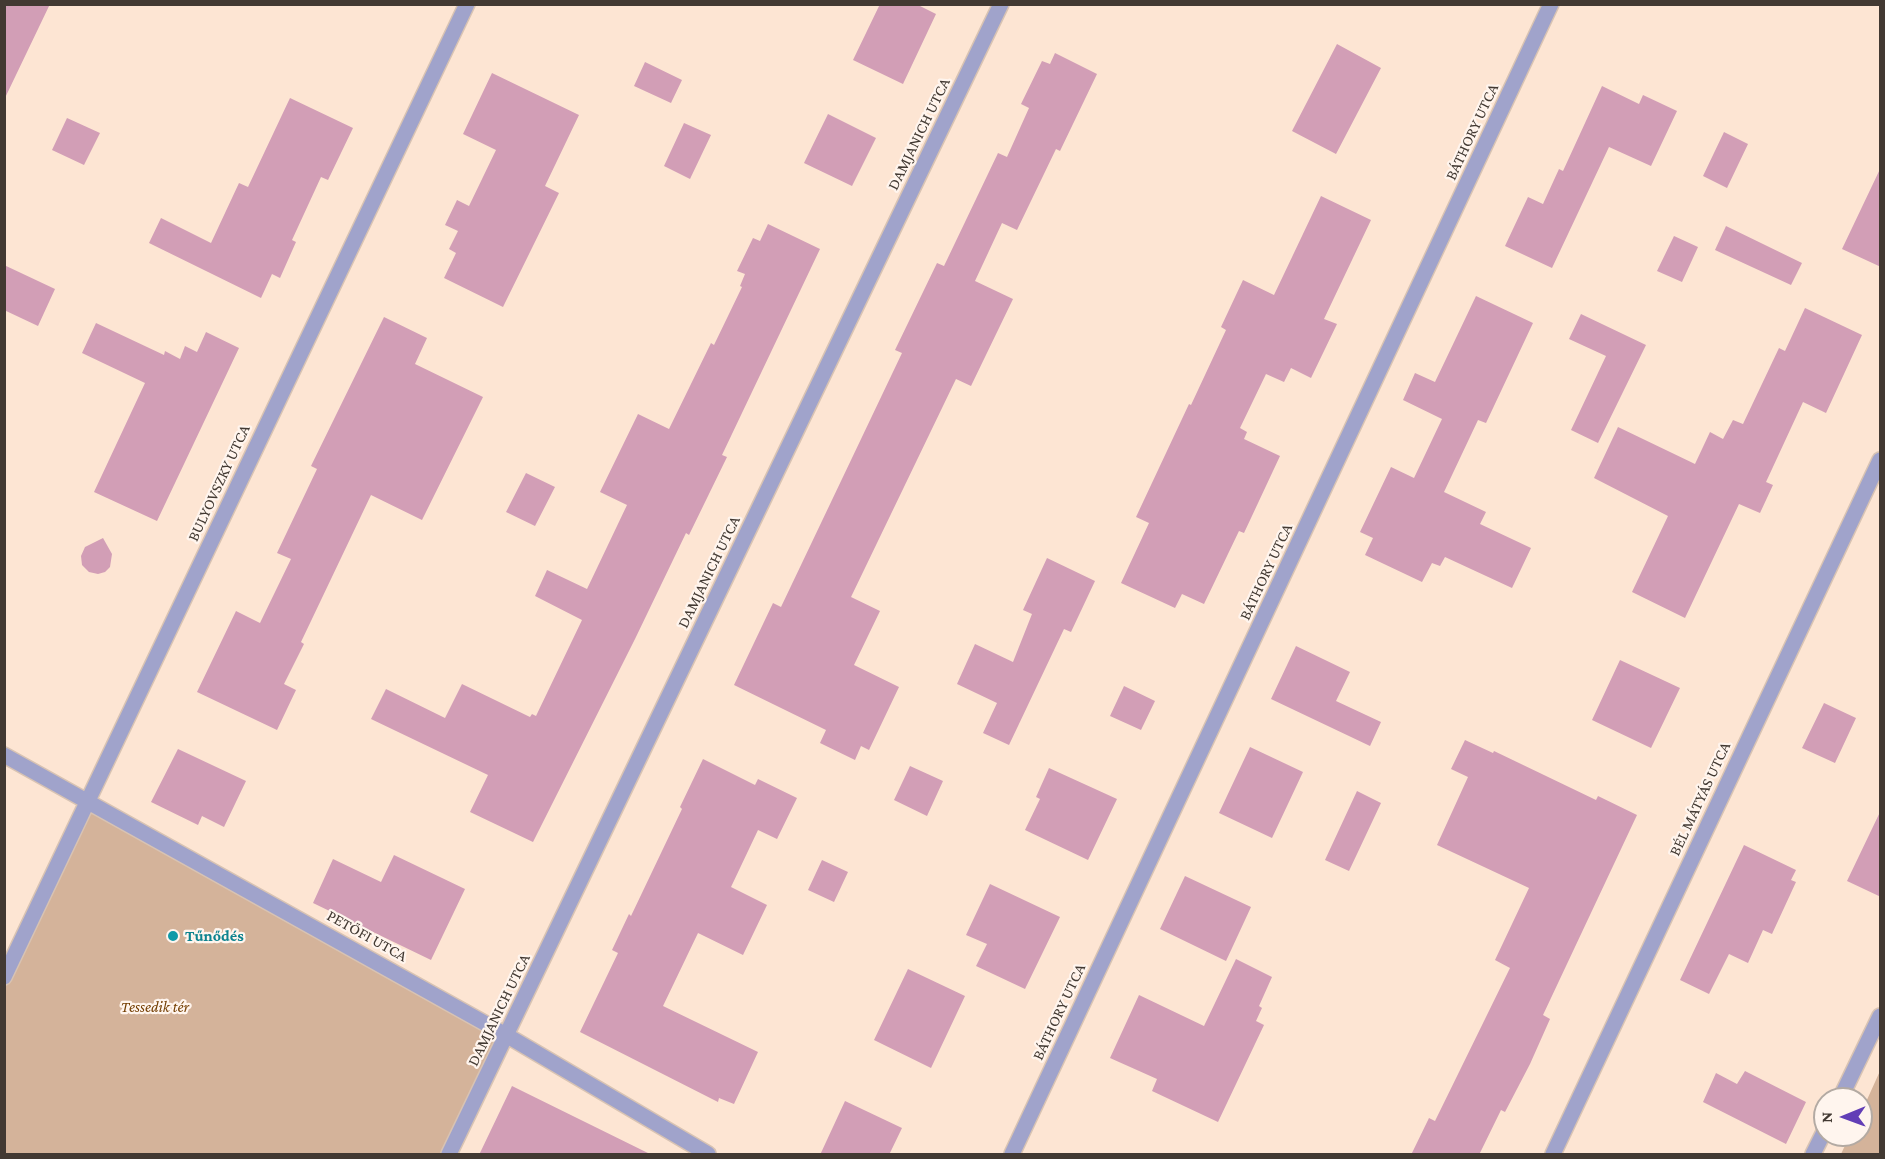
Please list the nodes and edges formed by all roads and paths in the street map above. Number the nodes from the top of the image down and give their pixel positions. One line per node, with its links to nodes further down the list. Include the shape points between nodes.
1 (467, 4): 6 (street, BULYOVSZKY UTCA)
2 (1001, 4): 9 (street, DAMJANICH UTCA)
3 (1551, 4): 13 (street, BÁTHORY UTCA)
4 (1881, 460): 14 (street, BÉL MÁTYÁS UTCA)
5 (4, 755): 6 (street, PETŐFI UTCA)
6 (88, 800): 7 (street, BULYOVSZKY UTCA); 9 (street, PETŐFI UTCA)
7 (4, 976)
8 (1881, 1016): 10 (street)
9 (506, 1035): 11 (street, DAMJANICH UTCA); 12 (street, PETŐFI UTCA)
10 (1846, 1087)
11 (449, 1155)
12 (708, 1155)
13 (1012, 1155)
14 (1553, 1155)

